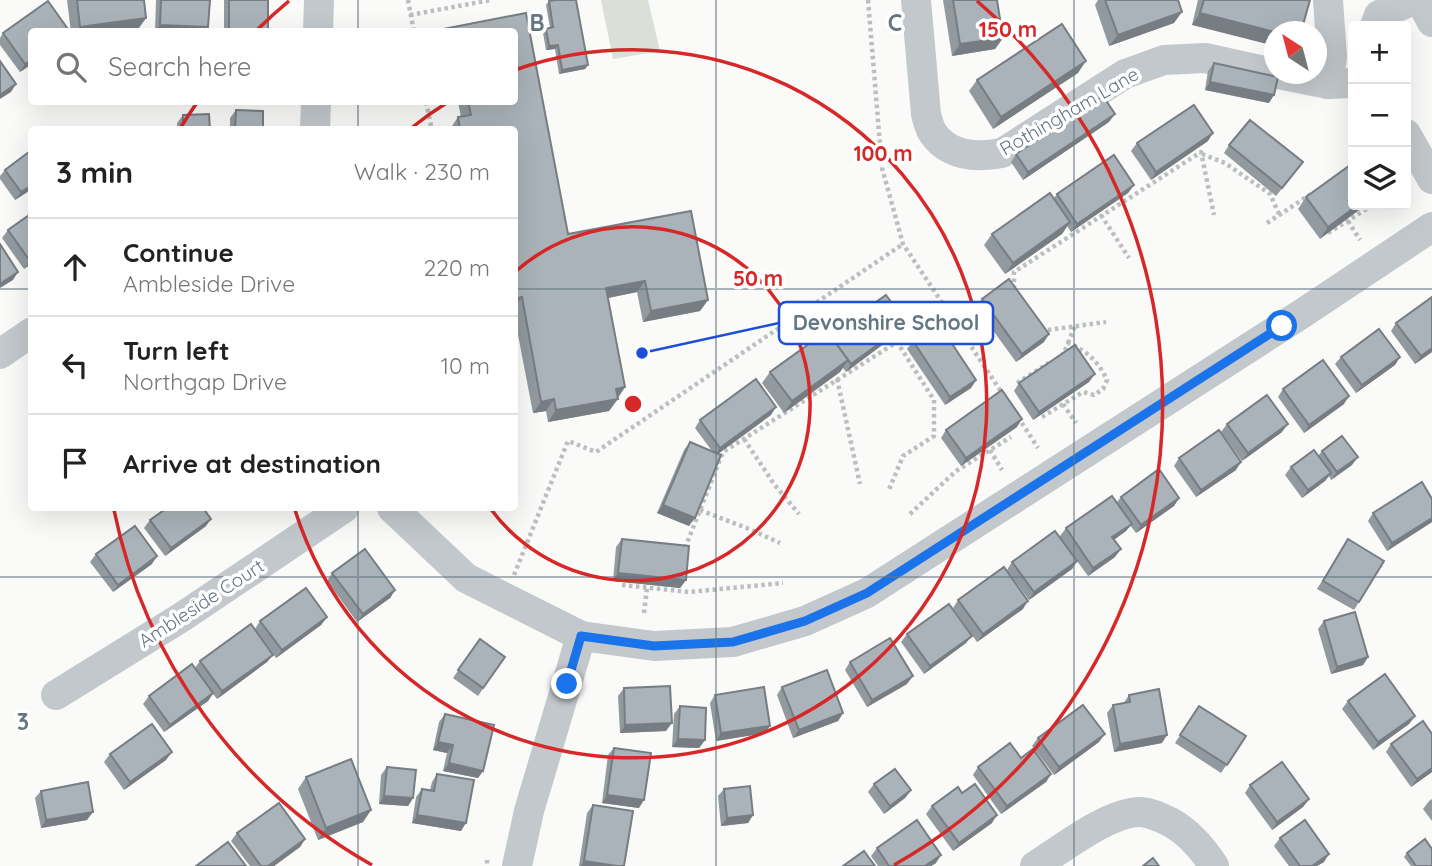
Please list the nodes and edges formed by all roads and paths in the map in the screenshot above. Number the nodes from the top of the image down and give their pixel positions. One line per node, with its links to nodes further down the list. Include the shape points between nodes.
1 (319, 0): 12 (street)
2 (408, 0): 9 (path)
3 (491, 0): 9 (path)
4 (868, 0): 33 (path, via 882,168)
5 (916, 0): 14 (street, Rothingham Lane, via 931,130 942,144 971,156 1002,153 1125,75 1164,60 1205,58)
6 (1328, 0): 15 (street, via 1332,57)
7 (1414, 0): 10 (street, via 1379,15)
8 (1420, 0): 11 (street)
9 (411, 15): 13 (path)
10 (1377, 21)
11 (1432, 22)
12 (318, 28)
13 (413, 28)
14 (1264, 70)
15 (1340, 83)
16 (316, 105): 18 (street)
17 (427, 105): 19 (path)
18 (315, 126)
19 (431, 126)
20 (1411, 143): 22 (street)
21 (1201, 153): 25 (path); 26 (path); 27 (path, via 1225,163 1270,194)
22 (1432, 179)
23 (1313, 193): 27 (path)
24 (1365, 210): 28 (path)
25 (1101, 215): 34 (path); 35 (path, via 1014,272)
26 (1214, 215)
27 (1279, 215): 29 (path)
28 (1348, 220): 31 (path); 32 (path)
29 (1267, 223)
30 (1432, 227): 68 (street, via 867,593 805,621 733,642 654,646)
31 (1328, 233)
32 (1360, 240)
33 (903, 244): 44 (path); 66 (path, via 596,452 568,441)
34 (1129, 258)
35 (1014, 292)
36 (1106, 322): 37 (path)
37 (1075, 326): 38 (path); 40 (path)
38 (1040, 331)
39 (28, 335): 41 (street)
40 (1068, 342): 43 (path, via 1064,353); 45 (path, via 1092,357 1107,380 1094,395 1083,392)
41 (0, 354)
42 (837, 379): 50 (path); 54 (path); 55 (path, via 897,342 934,400 934,436 903,456)
43 (1017, 383)
44 (1008, 402)
45 (1063, 404): 47 (path); 48 (path)
46 (1016, 414): 51 (path)
47 (1042, 417)
48 (1076, 423)
49 (1011, 437): 52 (path)
50 (744, 439): 56 (path, via 723,453); 59 (path)
51 (1038, 448)
52 (990, 450): 53 (path); 60 (path, via 956,471)
53 (1002, 470)
54 (860, 484)
55 (888, 492)
56 (700, 510): 61 (path); 62 (path)
57 (340, 511): 69 (street, Ambleside Court)
58 (395, 511): 66 (street, via 466,578)
59 (799, 514)
60 (910, 514)
61 (780, 543)
62 (685, 549)
63 (783, 583): 65 (path, via 689,592)
64 (622, 585): 65 (path)
65 (647, 588): 67 (path)
66 (505, 598): 68 (street)
67 (644, 614)
68 (581, 636): 70 (street)
69 (56, 695)
70 (517, 866)
71 (1035, 866): 72 (street, via 1098,825 1143,812 1177,827)
72 (1214, 866)

